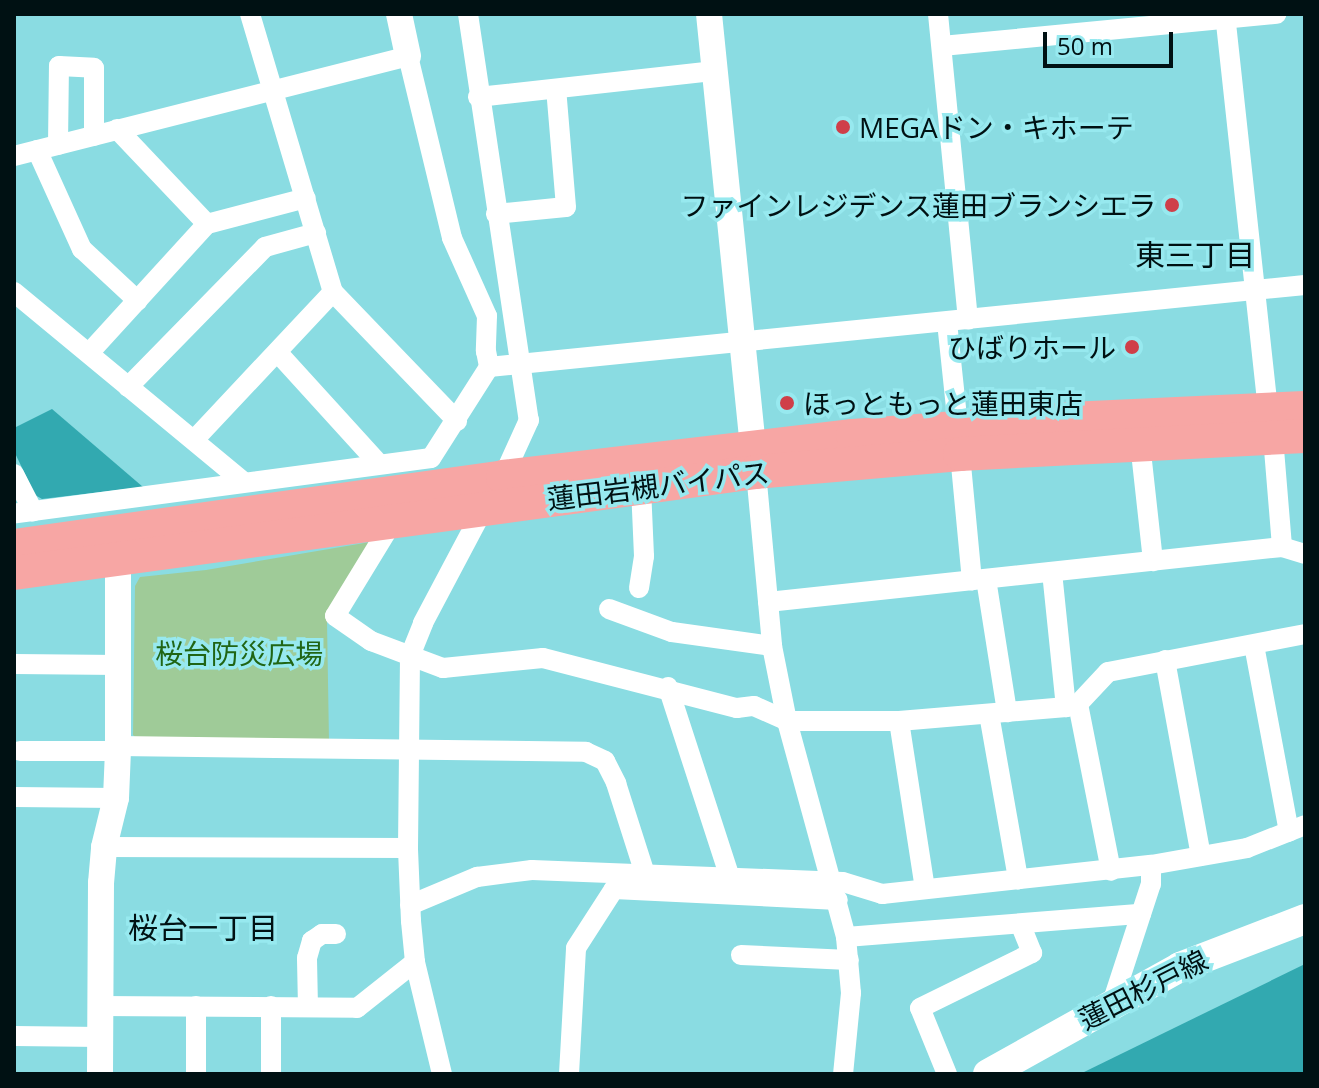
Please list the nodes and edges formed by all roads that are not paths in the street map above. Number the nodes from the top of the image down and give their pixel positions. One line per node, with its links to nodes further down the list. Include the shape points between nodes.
1 (250, 14): 11 (street)
2 (399, 14): 9 (street)
3 (468, 14): 13 (street)
4 (709, 14): 10 (street)
5 (938, 14): 8 (street)
6 (1276, 14): 7 (street)
7 (1226, 16): 8 (street); 24 (street)
8 (942, 46): 28 (street)
9 (408, 56): 11 (street); 34 (street, via 452,238 487,316)
10 (715, 71): 12 (street); 30 (street)
11 (274, 89): 14 (street); 19 (street)
12 (556, 89): 13 (street); 20 (street, via 566,207)
13 (478, 97): 20 (street)
14 (117, 129): 15 (street); 21 (street)
15 (94, 136): 16 (street); 16 (street, via 94,68 59,66)
16 (58, 145): 17 (street)
17 (37, 150): 18 (street); 27 (street, via 82,249)
18 (14, 156)
19 (306, 198): 21 (street); 22 (street)
20 (496, 214): 33 (street)
21 (207, 224): 27 (street)
22 (316, 233): 26 (street); 35 (street, via 265,247)
23 (1305, 285): 24 (street)
24 (1255, 290): 28 (street); 38 (street)
25 (14, 292): 31 (street)
26 (333, 292): 32 (street); 37 (street)
27 (138, 301): 31 (street)
28 (968, 320): 29 (street)
29 (947, 322): 30 (street); 40 (street)
30 (742, 339): 33 (street); 42 (street)
31 (90, 352): 35 (street)
32 (279, 354): 39 (street); 43 (street)
33 (520, 364): 34 (street); 45 (street, via 529,420)
34 (489, 367): 37 (street)
35 (128, 387): 39 (street)
36 (1305, 408): 38 (highway, 蓮田岩槻バイパス)
37 (457, 421): 43 (street, via 431,458)
38 (1282, 428): 40 (highway, 蓮田岩槻バイパス); 41 (highway, 蓮田岩槻バイパス); 53 (street)
39 (194, 440): 46 (street)
40 (959, 440): 41 (highway, 蓮田岩槻バイパス); 42 (highway, 蓮田岩槻バイパス); 58 (street)
41 (1140, 443): 55 (street)
42 (755, 459): 45 (highway, 蓮田岩槻バイパス); 47 (highway, 蓮田岩槻バイパス); 60 (street)
43 (379, 464): 46 (street)
44 (14, 474): 49 (street)
45 (503, 477): 52 (highway, 蓮田岩槻バイパス)
46 (244, 482): 49 (street)
47 (641, 487): 48 (highway, 蓮田岩槻バイパス); 59 (street, via 644,556)
48 (484, 508): 50 (highway, 蓮田岩槻バイパス); 65 (street)
49 (24, 512)
50 (393, 521): 52 (highway, 蓮田岩槻バイパス); 65 (street, via 335,616 371,641)
51 (14, 546): 52 (highway, 蓮田岩槻バイパス)
52 (118, 547): 57 (highway, 蓮田岩槻バイパス); 68 (street)
53 (1282, 547): 54 (street); 55 (street)
54 (1305, 554)
55 (1153, 561): 56 (street)
56 (1052, 572): 58 (street); 70 (street)
57 (14, 573)
58 (979, 580): 60 (street); 71 (street)
59 (639, 588)
60 (768, 602): 64 (street)
61 (609, 609): 64 (street, via 672,632)
62 (1305, 634): 63 (street)
63 (1254, 645): 66 (street); 79 (street)
64 (772, 646): 72 (street)
65 (410, 656): 69 (street, via 443,668 543,658); 76 (street)
66 (1165, 660): 70 (street, via 1108,672); 82 (street)
67 (14, 664): 68 (street)
68 (119, 665): 74 (street)
69 (668, 687): 72 (street, via 737,708 754,706); 86 (street)
70 (1072, 705): 71 (street); 84 (street)
71 (998, 713): 73 (street); 87 (street)
72 (787, 721): 73 (street); 89 (street)
73 (899, 721): 88 (street)
74 (118, 749): 75 (street); 76 (street); 78 (street)
75 (20, 751)
76 (410, 752): 81 (street); 85 (street, via 558,750 586,752 605,761)
77 (14, 797): 78 (street)
78 (116, 798): 80 (street)
79 (1297, 828): 82 (street, via 1247,848)
80 (104, 847): 81 (street); 100 (street)
81 (408, 848): 90 (street)
82 (1201, 856): 83 (street)
83 (1151, 865): 84 (street); 91 (street)
84 (1111, 871): 87 (street)
85 (645, 874): 86 (street); 90 (street, via 532,870 477,877)
86 (730, 878): 89 (street)
87 (1018, 879): 88 (street)
88 (925, 889): 89 (street, via 882,894)
89 (835, 891): 95 (street); 110 (street, via 614,889 576,948)
90 (410, 905): 98 (street)
91 (1141, 914): 93 (street); 99 (street)
92 (1305, 919): 99 (main road, 蓮田杉戸線, via 1180,967)
93 (1020, 924): 95 (street); 112 (street, via 1032,953 920,1008)
94 (336, 934): 103 (street, via 312,941)
95 (846, 937): 97 (street)
96 (741, 955): 97 (street)
97 (849, 960): 111 (street)
98 (415, 962): 103 (street, via 357,1008); 109 (street)
99 (1112, 1003): 113 (main road, 蓮田杉戸線)
100 (100, 1006): 101 (street); 105 (street)
101 (196, 1006): 102 (street); 107 (street)
102 (271, 1006): 103 (street); 108 (street)
103 (308, 1007)
104 (14, 1036): 105 (street)
105 (101, 1037): 106 (street)
106 (100, 1074)
107 (196, 1074)
108 (271, 1074)
109 (442, 1074)
110 (569, 1074)
111 (843, 1074)
112 (947, 1074)
113 (988, 1074)

